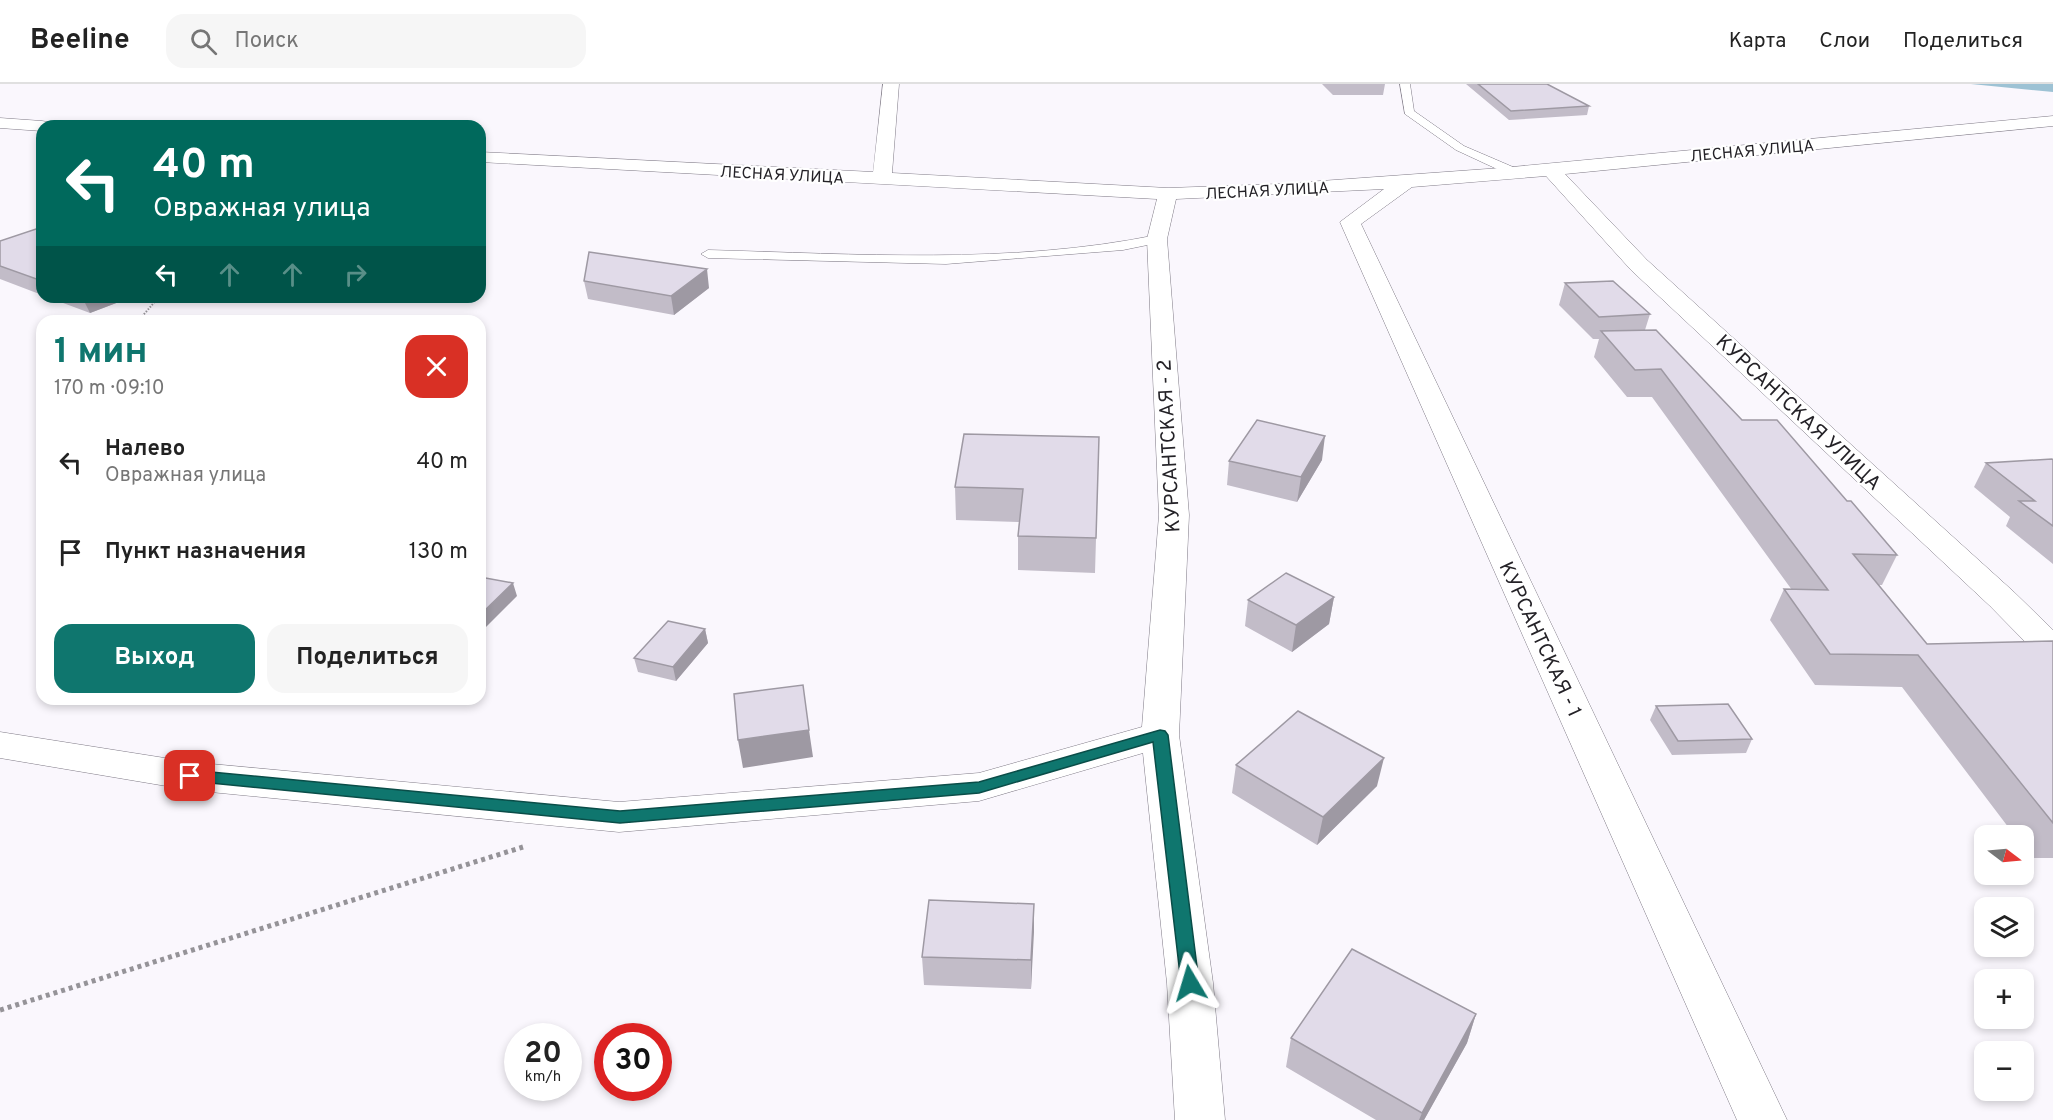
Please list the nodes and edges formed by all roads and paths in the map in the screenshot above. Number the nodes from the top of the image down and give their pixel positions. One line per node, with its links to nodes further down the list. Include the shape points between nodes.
1 (891, 84): 9 (street)
2 (1405, 84): 8 (lane, via 1409,112 1460,148)
3 (2053, 122): 7 (street, ЛЕСНАЯ УЛИЦА)
4 (0, 123): 5 (street)
5 (36, 126)
6 (486, 157): 9 (street, ЛЕСНАЯ УЛИЦА)
7 (1550, 169): 8 (street, ЛЕСНАЯ УЛИЦА); 18 (street, КУРСАНТСКАЯ УЛИЦА, via 1639,265)
8 (1516, 173): 10 (street, ЛЕСНАЯ УЛИЦА)
9 (882, 179): 12 (street, ЛЕСНАЯ УЛИЦА)
10 (1407, 181): 11 (street, ЛЕСНАЯ УЛИЦА); 24 (street, КУРСАНТСКАЯ - 1, via 1340,218)
11 (1270, 191): 12 (street, ЛЕСНАЯ УЛИЦА); 13 (street)
12 (1168, 194): 14 (street, КУРСАНТСКАЯ - 2)
13 (1310, 206)
14 (1156, 239): 15 (lane, via 1123,246 946,260); 19 (street, КУРСАНТСКАЯ - 2, via 1174,515)
15 (708, 254)
16 (154, 303): 17 (path)
17 (143, 315)
18 (2053, 650)
19 (1160, 735): 20 (street, via 979,787 620,817 190,776); 23 (street, КУРСАНТСКАЯ - 2, via 1190,983)
20 (0, 745)
21 (529, 845): 22 (path)
22 (0, 1010)
23 (1200, 1120)
24 (1762, 1120)

